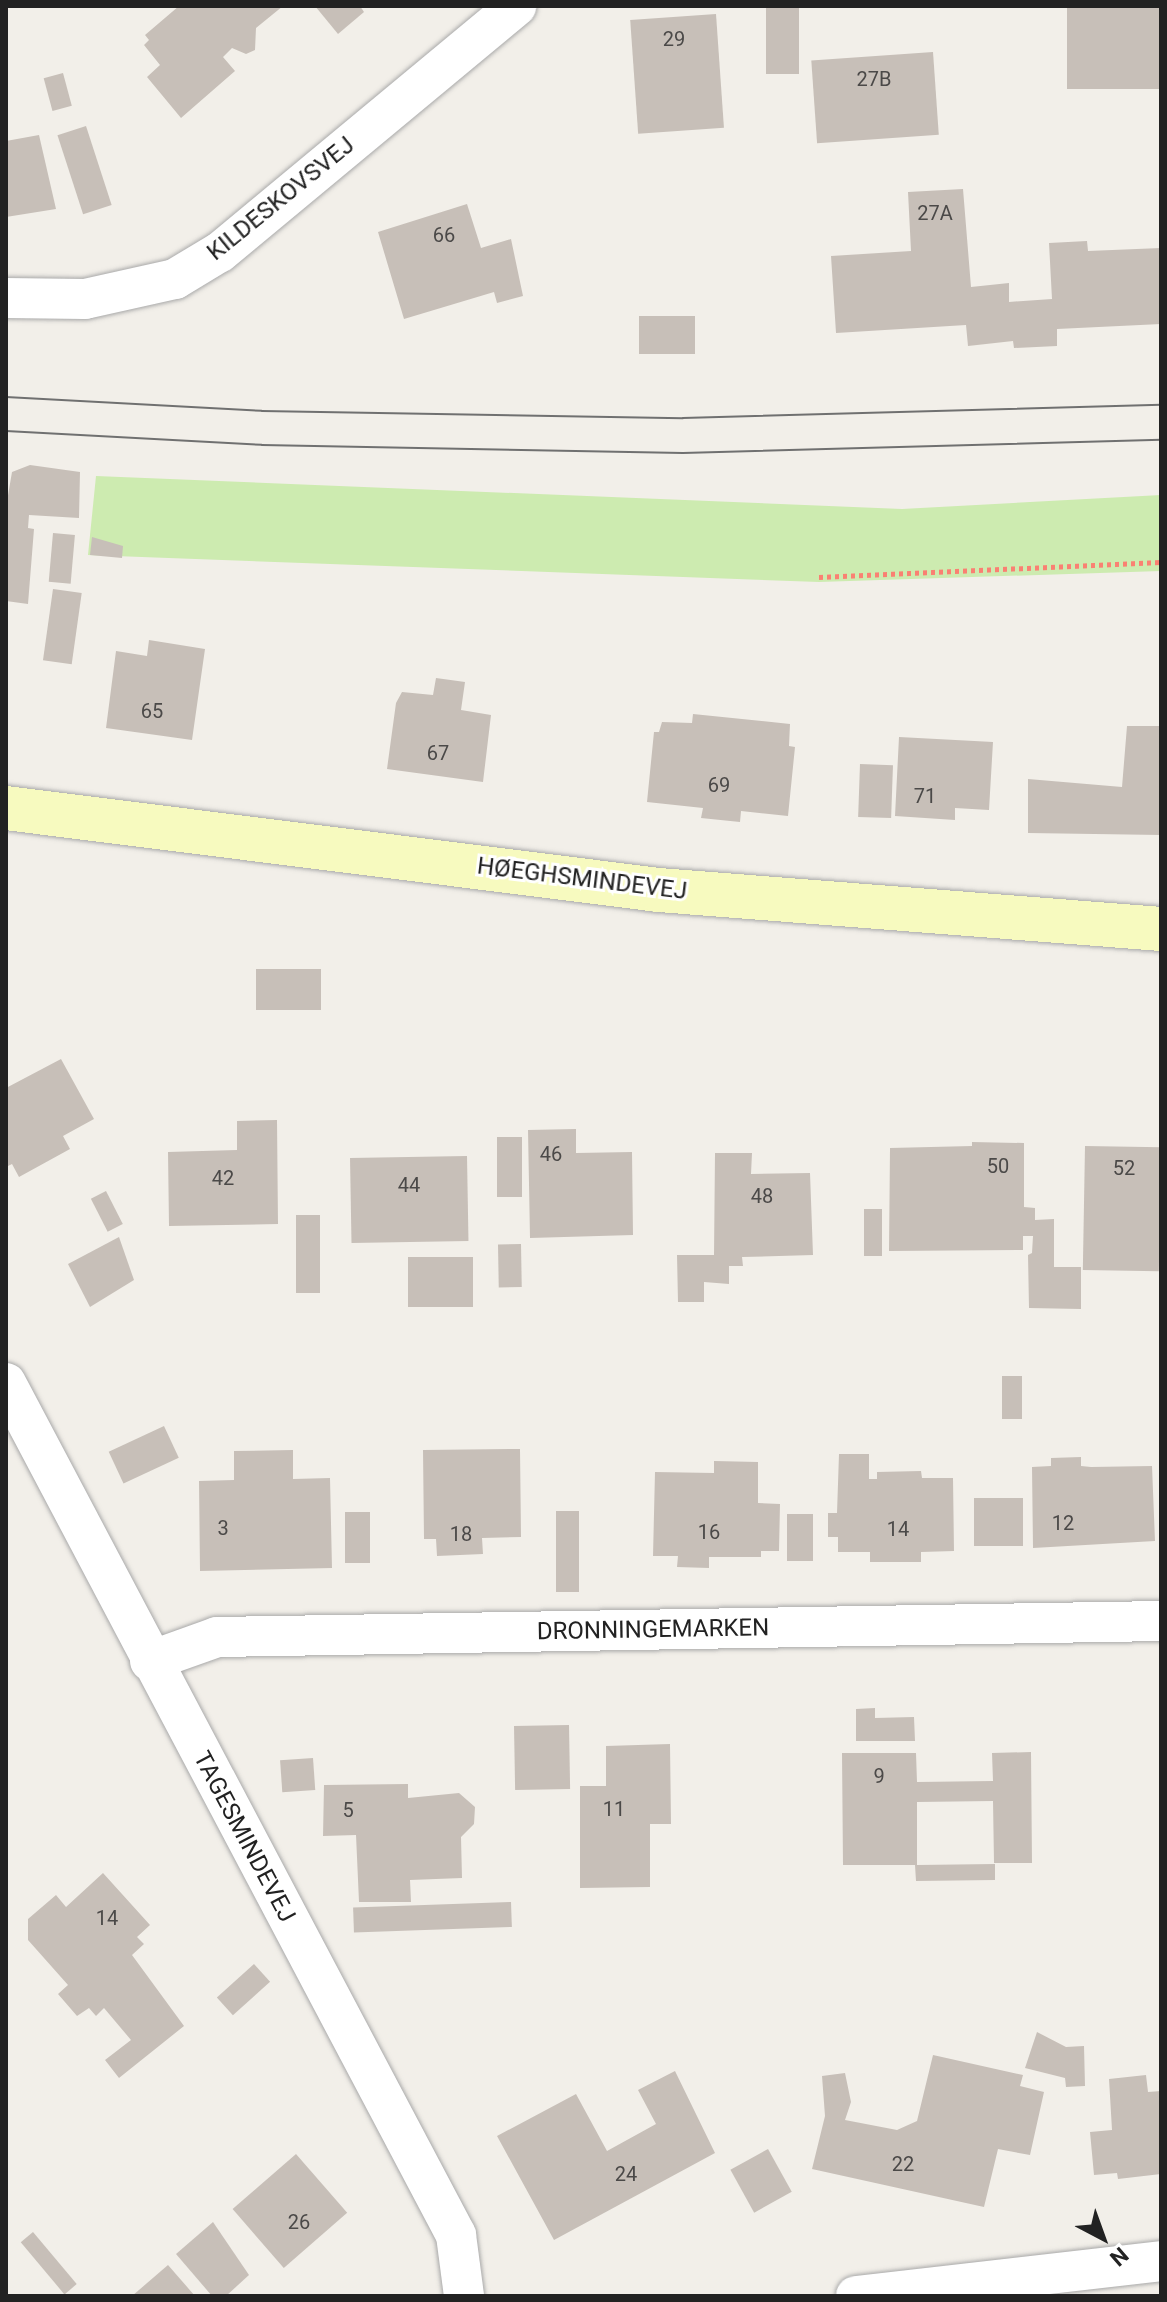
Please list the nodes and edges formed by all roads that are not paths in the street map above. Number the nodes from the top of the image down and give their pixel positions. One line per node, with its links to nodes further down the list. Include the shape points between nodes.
1 (516, 6): 2 (street, KILDESKOVSVEJ, via 220,252 175,279 85,299)
2 (6, 298)
3 (6, 808): 4 (street, HØEGHSMINDEVEJ, via 659,890)
4 (1161, 929)
5 (6, 1383): 7 (street, TAGESMINDEVEJ)
6 (1161, 1621): 7 (street, DRONNINGEMARKEN, via 217,1637)
7 (150, 1661): 9 (street, TAGESMINDEVEJ, via 456,2235)
8 (1161, 2261): 10 (street)
9 (464, 2296)
10 (856, 2296)

